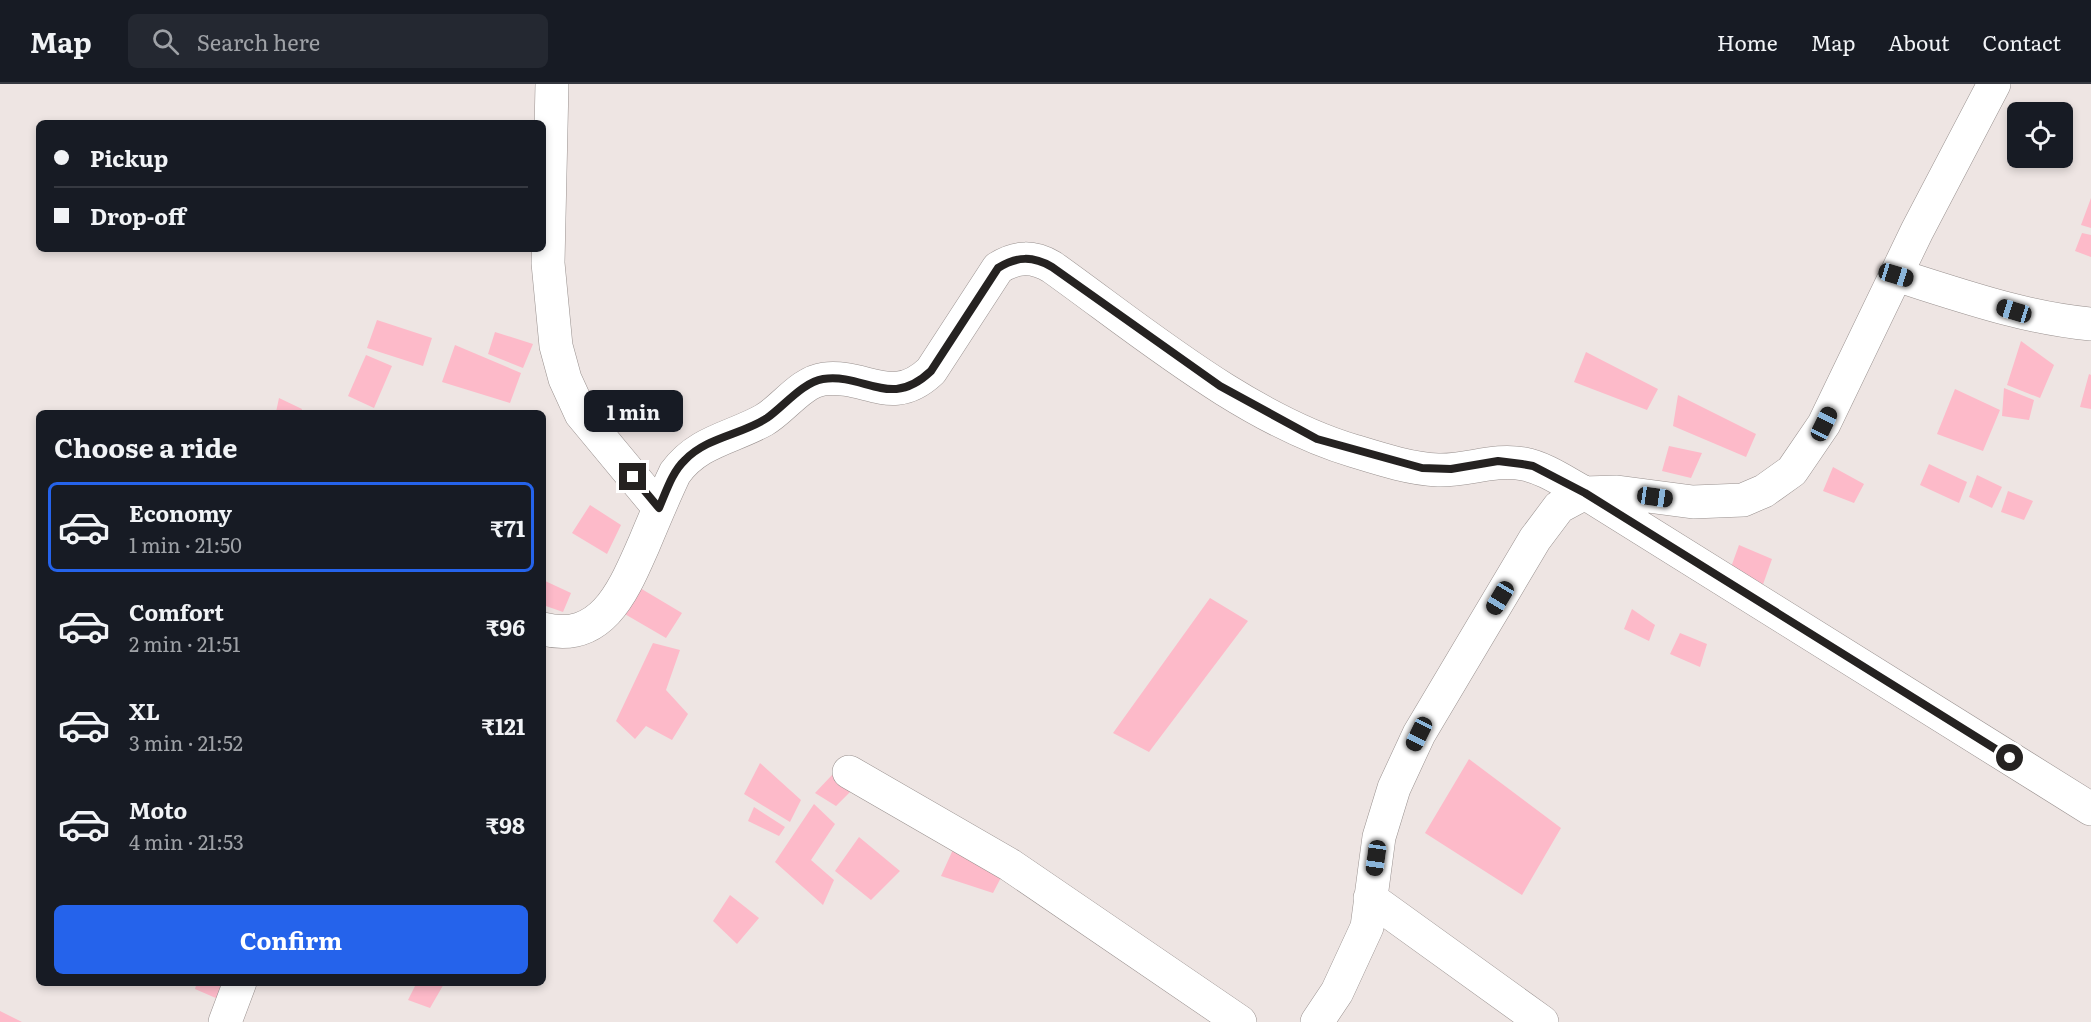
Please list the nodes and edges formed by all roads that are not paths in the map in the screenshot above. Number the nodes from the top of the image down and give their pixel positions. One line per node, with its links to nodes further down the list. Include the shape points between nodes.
1 (552, 84): 6 (street, via 548,263 556,346 581,414)
2 (1994, 84): 3 (street)
3 (1896, 275): 4 (street, via 2014,311); 5 (street, via 1824,424 1792,471 1764,491 1743,500 1693,502 1617,492)
4 (2091, 324)
5 (1585, 493): 6 (street, via 1533,466 1498,461 1445,470 1422,468 1317,439 1220,386 1052,267 1022,258 998,268 931,371 919,383 892,389 837,380 816,381 764,420 717,439 685,460 675,472); 9 (street); 10 (street, via 1559,507 1535,539 1419,734 1394,788 1379,837)
6 (659, 508): 7 (street, via 626,584 612,606 596,622 581,629)
7 (546, 629)
8 (849, 772): 13 (street, via 1010,865)
9 (2091, 809)
10 (1370, 898): 14 (street, via 1367,927 1353,962); 15 (street)
11 (238, 986): 12 (street)
12 (225, 1022)
13 (1240, 1022)
14 (1317, 1022)
15 (1542, 1022)

